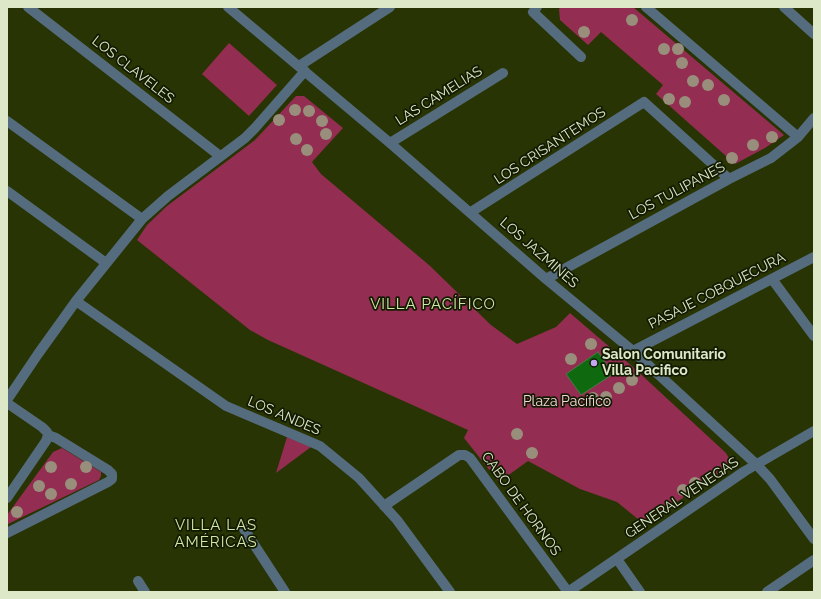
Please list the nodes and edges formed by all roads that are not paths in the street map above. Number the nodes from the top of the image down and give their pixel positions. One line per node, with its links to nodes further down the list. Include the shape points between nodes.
1 (28, 7): 15 (street, LOS CLAVELES)
2 (228, 7): 9 (street, LOS JAZMINES)
3 (390, 7): 9 (street)
4 (537, 7): 8 (street, via 532,12)
5 (646, 7): 13 (street)
6 (784, 7): 7 (street)
7 (814, 34)
8 (581, 57)
9 (302, 68): 14 (street, LOS JAZMINES); 15 (street, via 255,128)
10 (503, 73): 14 (street, LAS CAMELIAS)
11 (814, 118): 13 (street, LOS TULIPANES)
12 (7, 121): 19 (street)
13 (798, 137): 16 (street, LOS TULIPANES, via 771,158)
14 (390, 143): 18 (street, LOS JAZMINES)
15 (220, 156): 19 (street)
16 (729, 179): 18 (street, LOS CRISANTEMOS, via 644,102); 22 (street, LOS TULIPANES)
17 (7, 191): 21 (street)
18 (471, 212): 22 (street, LOS JAZMINES)
19 (142, 219): 21 (street)
20 (814, 257): 23 (street, PASAJE COBQUECURA)
21 (106, 263): 24 (street)
22 (546, 279): 26 (street, LOS JAZMINES)
23 (772, 279): 25 (street); 26 (street, PASAJE COBQUECURA)
24 (76, 302): 27 (street); 32 (street, LOS ANDES, via 226,406 320,446 359,478)
25 (814, 336)
26 (633, 351): 30 (street, LOS JAZMINES)
27 (7, 402): 29 (street, via 42,427)
28 (814, 431): 30 (street, GENERAL VENEGAS)
29 (48, 436): 31 (street); 34 (street, via 56,438 108,470 112,474 112,479)
30 (756, 464): 35 (street, LOS JAZMINES); 36 (street, GENERAL VENEGAS)
31 (7, 498)
32 (384, 506): 41 (street, LOS ANDES); 42 (street, CABO DE HORNOS, via 459,455 465,454)
33 (244, 529): 40 (street)
34 (7, 533)
35 (814, 539)
36 (617, 559): 42 (street, GENERAL VENEGAS); 43 (street)
37 (814, 560): 44 (street)
38 (138, 581): 39 (street)
39 (145, 592)
40 (285, 592)
41 (450, 592)
42 (568, 592)
43 (640, 592)
44 (767, 592)

